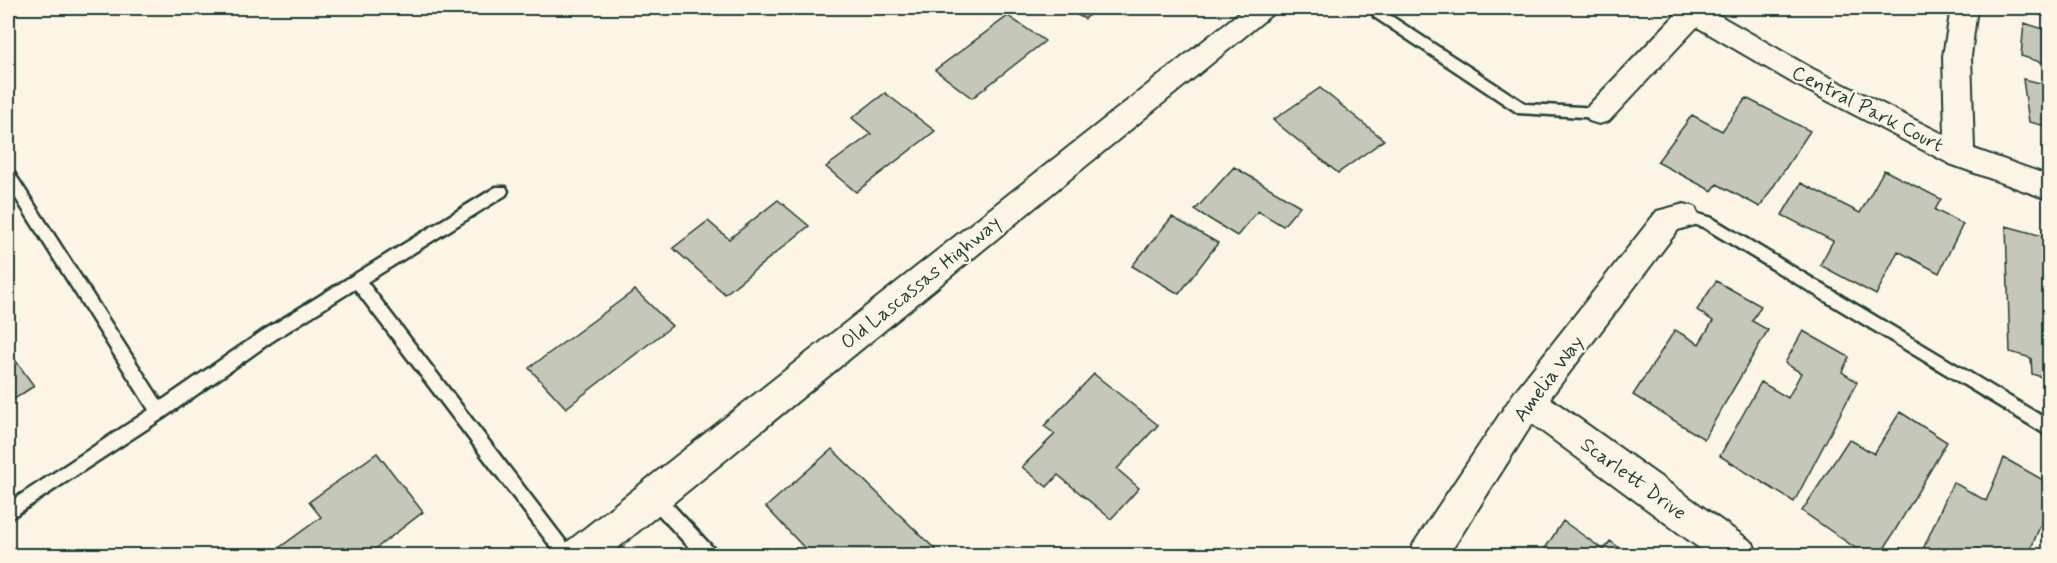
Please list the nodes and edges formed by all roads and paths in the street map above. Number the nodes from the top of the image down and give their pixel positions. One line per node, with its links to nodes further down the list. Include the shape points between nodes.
1 (1262, 8): 15 (street, Old Lascassas Highway)
2 (1378, 8): 5 (lane, via 1379,14 1523,109)
3 (1964, 8): 6 (street, via 1957,56)
4 (1696, 10): 5 (street); 6 (street, Central Park Court, via 1803,76)
5 (1599, 113)
6 (1960, 156): 8 (street, Central Park Court)
7 (8, 174): 13 (lane)
8 (2049, 188)
9 (501, 191): 11 (lane)
10 (1684, 216): 12 (street, Amelia Way, via 1668,220); 14 (lane, via 1707,222)
11 (357, 280): 13 (lane, via 266,337); 17 (lane)
12 (1528, 401): 20 (street, Amelia Way); 21 (street, Scarlett Drive)
13 (159, 412): 16 (lane)
14 (2049, 430)
15 (653, 496): 18 (street, Old Lascassas Highway); 19 (lane)
16 (8, 512)
17 (569, 555)
18 (579, 555)
19 (709, 555)
20 (1427, 555)
21 (1740, 555)

